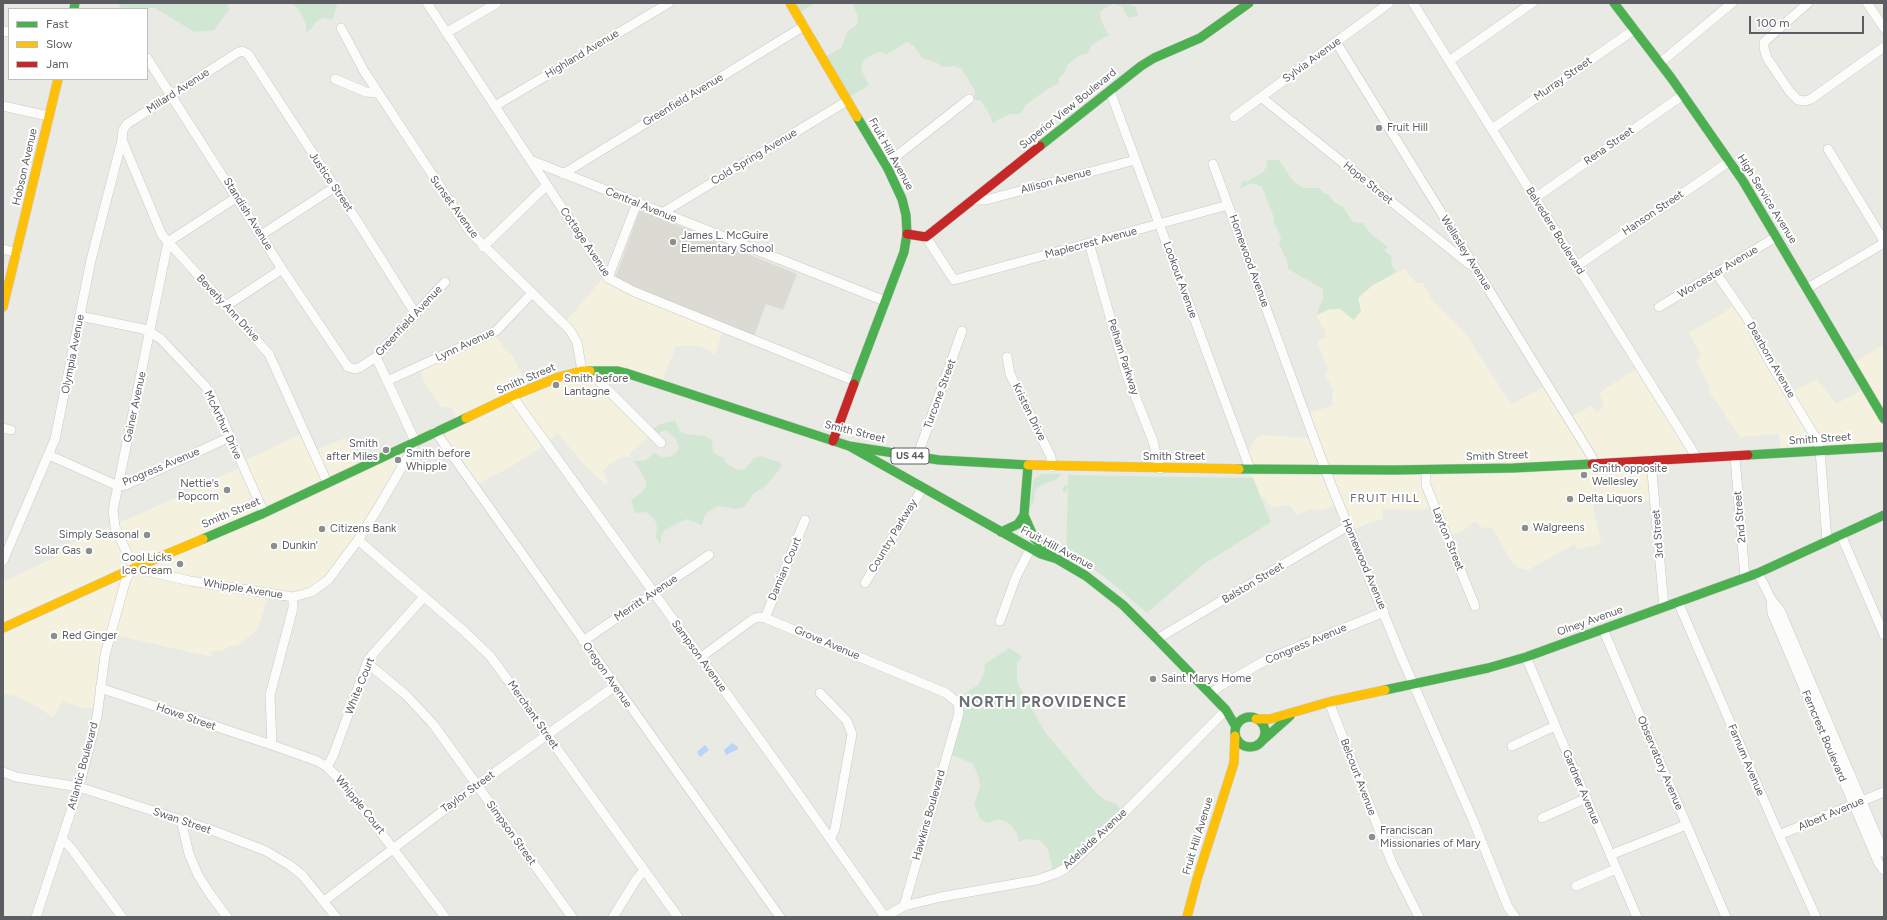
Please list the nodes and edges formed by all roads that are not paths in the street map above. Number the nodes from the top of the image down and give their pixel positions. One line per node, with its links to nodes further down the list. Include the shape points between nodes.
1 (427, 3): 17 (street, Cottage Avenue)
2 (497, 3): 17 (street)
3 (669, 3): 34 (street, Highland Avenue)
4 (790, 3): 13 (main road, Fruit Hill Avenue)
5 (1250, 3): 26 (main road, Superior View Boulevard, via 1200,38 1149,61)
6 (1389, 3): 18 (street, Sylvia Avenue)
7 (1413, 3): 22 (street, Belvedere Boulevard)
8 (1532, 3): 22 (street)
9 (1614, 3): 16 (main road, High Service Avenue)
10 (1732, 3): 23 (street)
11 (1808, 3): 19 (street, via 1764,42 1767,58 1798,100 1811,99)
12 (1867, 3): 15 (street)
13 (804, 26): 32 (main road, Fruit Hill Avenue); 45 (street, Greenfield Avenue)
14 (341, 28): 27 (street, Sunset Avenue)
15 (1884, 28)
16 (1635, 29): 23 (main road, High Service Avenue); 37 (street, Murray Street)
17 (446, 33): 34 (street, Cottage Avenue)
18 (1336, 42): 30 (street, Sylvia Avenue); 67 (street, Wellesley Avenue)
19 (1884, 47)
20 (246, 51): 29 (street, Millard Avenue, via 238,53); 47 (street, Justice Street)
21 (148, 60): 29 (street, Standish Avenue)
22 (1449, 61): 37 (street, Belvedere Boulevard)
23 (1660, 62): 28 (main road, High Service Avenue)
24 (58, 80): 35 (main road, Hobson Avenue)
25 (335, 80): 27 (street, via 366,92)
26 (1110, 91): 41 (street, Lookout Avenue); 50 (main road, Superior View Boulevard)
27 (378, 93): 62 (street, Sunset Avenue, via 455,212)
28 (1683, 95): 42 (main road, High Service Avenue); 49 (street, Rena Street)
29 (171, 96): 38 (street, Millard Avenue, via 127,124 123,130); 48 (street, Standish Avenue)
30 (1261, 97): 36 (street, Sylvia Avenue); 67 (street, Hope Street)
31 (969, 99): 44 (street)
32 (847, 101): 44 (main road, Fruit Hill Avenue); 53 (street, Cold Spring Avenue)
33 (3, 106): 35 (street)
34 (494, 106): 40 (street, Cottage Avenue)
35 (48, 116): 64 (main road, Hobson Avenue)
36 (1234, 117)
37 (1492, 130): 49 (street, Belvedere Boulevard)
38 (122, 140): 59 (street, Beverly Ann Drive, via 158,228); 79 (street, Olympia Avenue)
39 (1828, 149): 60 (street)
40 (530, 160): 45 (street, Central Avenue); 46 (street, Cottage Avenue)
41 (1135, 160): 50 (street, Allison Avenue, via 986,200); 54 (street, Lookout Avenue)
42 (1730, 161): 58 (main road, High Service Avenue); 65 (street, Hanson Street)
43 (1213, 164): 52 (street, Homewood Avenue)
44 (885, 165): 55 (main road, Fruit Hill Avenue, via 902,199)
45 (563, 174): 51 (street, Central Avenue)
46 (547, 185): 62 (street); 69 (street, Cottage Avenue)
47 (335, 188): 56 (street); 78 (street, Justice Street)
48 (237, 198): 56 (street, Standish Avenue); 59 (street)
49 (1535, 198): 65 (street, Belvedere Boulevard)
50 (975, 200): 57 (main road, Superior View Boulevard)
51 (637, 203): 53 (street, Central Avenue); 69 (street)
52 (1228, 205): 54 (street, Maplecrest Avenue); 109 (street, Homewood Avenue)
53 (662, 213): 74 (street, Central Avenue)
54 (1159, 224): 61 (street, Maplecrest Avenue); 107 (street, Lookout Avenue)
55 (907, 234): 57 (main road); 74 (main road, Fruit Hill Avenue, via 902,260)
56 (261, 235): 66 (street, Standish Avenue)
57 (926, 237): 61 (street, Maplecrest Avenue, via 954,280)
58 (1776, 237): 68 (street, Worcester Avenue); 71 (main road, High Service Avenue)
59 (168, 242): 75 (street, Beverly Ann Drive); 81 (street, Gainer Avenue)
60 (1884, 242): 71 (street)
61 (1089, 243): 108 (street, Pelham Parkway, via 1126,373 1152,441)
62 (483, 247): 72 (street, Sunset Avenue)
63 (3, 249): 64 (street)
64 (17, 252): 73 (main road, Hobson Avenue)
65 (1577, 266): 102 (street, Belvedere Boulevard)
66 (282, 269): 75 (street); 84 (street, Standish Avenue)
67 (1475, 269): 104 (street, Wellesley Avenue)
68 (1716, 273): 77 (street, Worcester Avenue); 98 (street, Dearborn Avenue, via 1747,318 1782,383 1812,431)
69 (608, 278): 88 (street, Cottage Avenue, via 635,292)
70 (445, 282): 78 (street, Greenfield Avenue)
71 (1808, 288): 90 (main road, High Service Avenue)
72 (532, 293): 85 (street, Sunset Avenue, via 574,336); 87 (street, Lynn Avenue, via 496,331)
73 (4, 297): 76 (main road, Hobson Avenue)
74 (885, 301): 88 (main road, Fruit Hill Avenue)
75 (226, 306): 111 (street, Beverly Ann Drive, via 269,354)
76 (3, 307)
77 (1659, 307)
78 (415, 313): 82 (street, Greenfield Avenue)
79 (80, 316): 81 (street, McArthur Drive); 99 (street, Olympia Avenue, via 62,410)
80 (962, 331): 100 (street, Turcone Street)
81 (150, 332): 92 (street, McArthur Drive, via 161,339 209,390); 112 (street, Gainer Avenue)
82 (376, 357): 84 (street, Greenfield Avenue, via 359,368); 87 (street)
83 (1006, 358): 106 (street, Kristen Drive, via 1010,374 1051,457)
84 (351, 368)
85 (582, 371): 86 (main road, Smith Street / US 44); 89 (main road, Smith Street / US 44, via 559,377)
86 (594, 371): 93 (main road, Smith Street / US 44, via 618,371); 95 (street, via 599,381)
87 (387, 381): 94 (street)
88 (855, 381): 93 (main road, Fruit Hill Avenue)
89 (512, 396): 91 (main road, Smith Street / US 44); 131 (street, Sampson Avenue)
90 (1884, 419)
91 (435, 431): 94 (main road, Smith Street / US 44); 144 (street, Oregon Avenue)
92 (230, 437): 112 (street, Progress Avenue, via 126,485); 114 (street, McArthur Drive)
93 (833, 440): 96 (main road, Smith Street / US 44)
94 (415, 441): 111 (main road, Smith Street / US 44); 121 (street, Whipple Avenue, via 382,503)
95 (661, 443)
96 (849, 446): 100 (main road, Smith Street / US 44); 113 (main road, Fruit Hill Avenue)
97 (1884, 447): 98 (main road, Smith Street / US 44)
98 (1820, 450): 101 (main road, Smith Street / US 44); 122 (street, Dearborn Avenue)
99 (49, 455): 112 (street, Progress Avenue); 126 (street, Olympia Avenue)
100 (917, 457): 105 (main road, Smith Street / US 44)
101 (1735, 457): 102 (main road, Smith Street / US 44); 129 (street, 2nd Street)
102 (1697, 458): 103 (main road, Smith Street / US 44)
103 (1651, 462): 104 (main road, Smith Street / US 44); 136 (street, 3rd Street)
104 (1594, 464): 110 (main road, Smith Street / US 44)
105 (1028, 466): 106 (main road, Smith Street / US 44); 116 (main road)
106 (1052, 467): 108 (main road, Smith Street / US 44)
107 (1250, 469): 108 (main road, Smith Street / US 44); 109 (main road, Smith Street / US 44)
108 (1160, 470)
109 (1325, 470): 110 (main road, Smith Street / US 44); 118 (street, Homewood Avenue)
110 (1426, 470): 135 (street, Layton Street, via 1426,485)
111 (327, 482): 114 (main road, Smith Street / US 44)
112 (118, 486): 127 (street, Gainer Avenue, via 113,510 114,527)
113 (922, 489): 119 (main road, Fruit Hill Avenue); 130 (street, Country Parkway)
114 (264, 513): 127 (main road, Smith Street / US 44)
115 (1884, 514): 120 (main road, Olney Avenue)
116 (1024, 516): 119 (main road, via 1018,524); 125 (main road, via 1034,538)
117 (805, 520): 138 (street, Damian Court)
118 (1348, 526): 137 (street, Homewood Avenue); 143 (street, Balston Street)
119 (1000, 532): 123 (main road, Fruit Hill Avenue)
120 (1841, 535): 122 (main road, Olney Avenue); 142 (street)
121 (358, 540): 132 (street, Whipple Avenue, via 328,580 311,592); 133 (street, Merchant Street)
122 (1827, 541): 128 (main road, Olney Avenue)
123 (1030, 548): 125 (main road, Fruit Hill Avenue); 139 (street)
124 (709, 555): 131 (street, Merritt Avenue)
125 (1057, 559): 143 (main road, Fruit Hill Avenue, via 1102,588)
126 (3, 561)
127 (134, 568): 132 (street, Whipple Avenue, via 190,581); 140 (main road, Smith Street / US 44); 150 (street, Atlantic Boulevard, via 126,579 105,655)
128 (1758, 573): 129 (main road, Olney Avenue); 173 (street, Ferncrest Boulevard, via 1771,599 1772,613)
129 (1745, 578): 134 (main road, Olney Avenue)
130 (865, 583)
131 (654, 594): 144 (street, Merritt Avenue); 146 (street, Sampson Avenue)
132 (293, 597): 163 (street, via 293,608 270,695)
133 (424, 597): 147 (street, White Court, via 377,648); 161 (street, Merchant Street, via 491,657)
134 (1678, 602): 136 (main road, Olney Avenue); 177 (street, Farnum Avenue)
135 (1475, 606)
136 (1664, 607): 141 (main road, Olney Avenue)
137 (1384, 612): 148 (street, Homewood Avenue); 152 (street, Congress Avenue, via 1268,659)
138 (765, 618): 146 (street, via 752,619); 154 (street, Grove Avenue, via 946,693)
139 (1000, 621)
140 (3, 628)
141 (1603, 629): 145 (main road, Olney Avenue); 176 (street, Observatory Avenue)
142 (1884, 635)
143 (1157, 639): 152 (main road, Fruit Hill Avenue)
144 (583, 641): 149 (street, Oregon Avenue)
145 (1526, 657): 148 (main road, Olney Avenue); 159 (street, Gardner Avenue)
146 (700, 658): 179 (street, Sampson Avenue)
147 (367, 663): 167 (street, White Court); 169 (street, Simpson Street, via 406,695 433,724)
148 (1415, 685): 153 (main road, Olney Avenue); 189 (street, Homewood Avenue)
149 (615, 686): 161 (street, Taylor Street); 198 (street, Oregon Avenue)
150 (100, 688): 163 (street, Howe Street); 170 (street, Atlantic Boulevard, via 93,735)
151 (820, 693): 179 (street, via 852,731 835,829)
152 (1210, 694): 155 (main road, Fruit Hill Avenue)
153 (1328, 702): 156 (main road, Olney Avenue); 201 (street, Belcourt Avenue, via 1392,863)
154 (958, 703): 188 (street, Hawkins Boulevard, via 959,713)
155 (1226, 710): 157 (main road, Fruit Hill Avenue); 160 (main road, Fruit Hill Avenue); 188 (street, Adelaide Avenue, via 1066,868 1037,880)
156 (1292, 714): 158 (main road, Olney Avenue); 162 (main road, Olney Avenue)
157 (1244, 718): 158 (main road); 160 (main road)
158 (1256, 719): 162 (main road, via 1264,727)
159 (1555, 726): 164 (street); 172 (street, Gardner Avenue)
160 (1235, 731): 165 (main road, via 1239,743); 166 (main road, Fruit Hill Avenue)
161 (548, 735): 169 (street, Taylor Street); 184 (street, Merchant Street)
162 (1261, 742): 165 (main road)
163 (272, 745): 167 (street, Whipple Court)
164 (1512, 746)
165 (1251, 747): 166 (main road)
166 (1234, 762): 200 (main road, Fruit Hill Avenue, via 1196,879)
167 (327, 767): 180 (street, Whipple Court, via 344,784)
168 (3, 772): 170 (street, Swan Street, via 16,777)
169 (476, 786): 180 (street, Taylor Street); 195 (street, Simpson Street)
170 (79, 787): 175 (street, Swan Street); 178 (street, Atlantic Boulevard)
171 (1884, 792): 173 (street, Albert Avenue)
172 (1587, 798): 174 (street); 182 (street, Gardner Avenue)
173 (1858, 803): 177 (street, Albert Avenue); 181 (street, Ferncrest Boulevard); 185 (street, Ferncrest Boulevard, via 1879,864)
174 (1542, 818)
175 (181, 820): 187 (street, Swan Street, via 266,851 297,871); 192 (street, via 189,854 198,875)
176 (1686, 825): 182 (street); 203 (street, Observatory Avenue)
177 (1778, 836): 204 (street, Farnum Avenue)
178 (62, 839): 190 (street, Atlantic Boulevard); 191 (street)
179 (830, 839): 199 (street, Sampson Avenue)
180 (393, 847): 187 (street, Taylor Street); 194 (street, Whipple Court)
181 (1884, 853)
182 (1610, 855): 183 (street, Gardner Avenue)
183 (1616, 869): 186 (street); 202 (street, Gardner Avenue)
184 (644, 870): 196 (street); 197 (street, Merchant Street)
185 (1884, 870)
186 (1576, 886)
187 (324, 901): 193 (street, Swan Street)
188 (904, 906): 199 (street)
189 (1512, 916)
190 (36, 917)
191 (122, 917)
192 (227, 917)
193 (336, 917)
194 (445, 917)
195 (572, 917)
196 (613, 917)
197 (678, 917)
198 (780, 917)
199 (885, 917)
200 (1187, 917)
201 (1419, 917)
202 (1637, 917)
203 (1726, 917)
204 (1816, 917)

